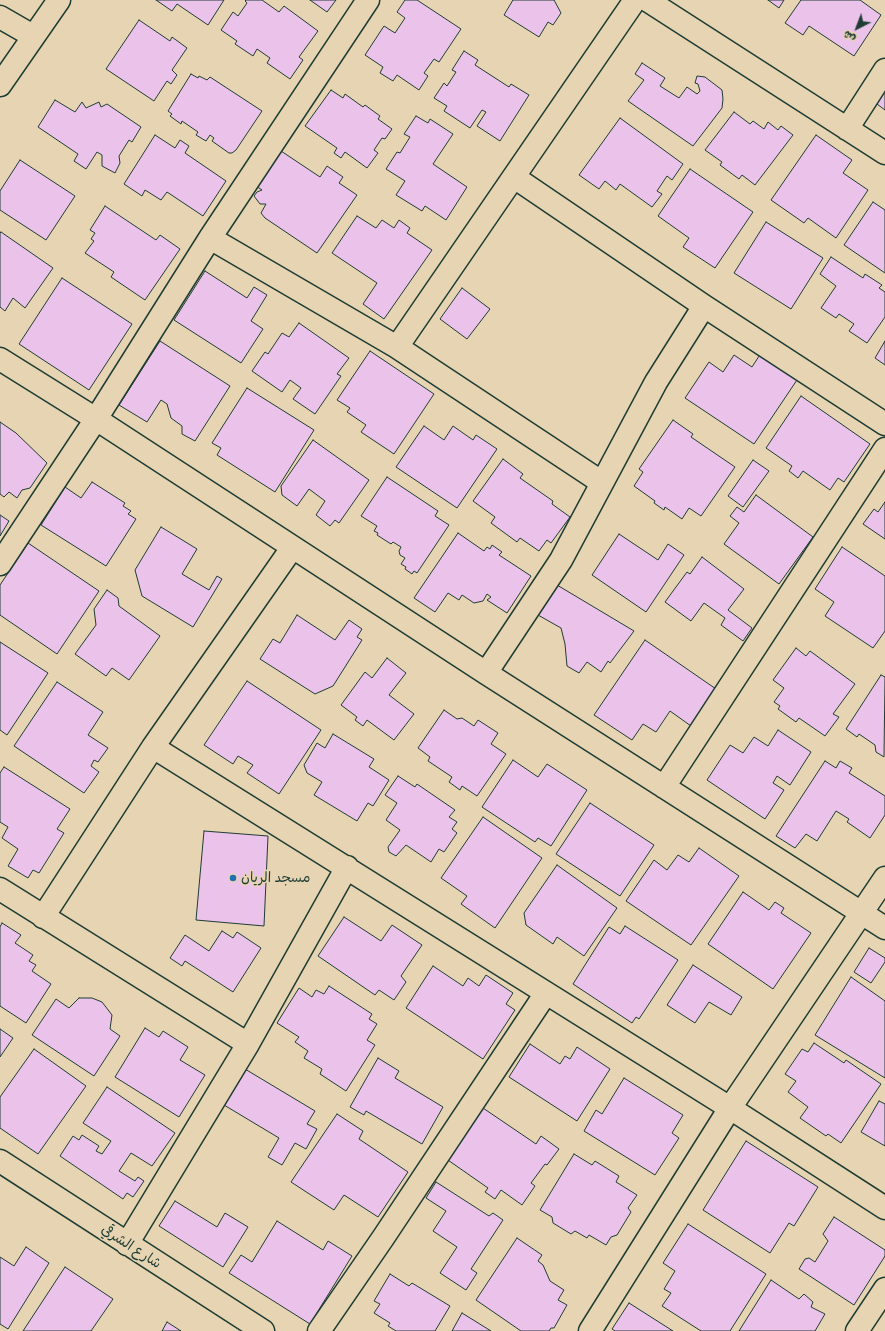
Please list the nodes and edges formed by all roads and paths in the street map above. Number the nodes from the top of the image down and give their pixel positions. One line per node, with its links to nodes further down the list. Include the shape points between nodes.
1 (59, 0): 6 (street)
2 (368, 0): 12 (street)
3 (635, 0): 11 (street)
4 (647, 0): 9 (street)
5 (0, 17): 6 (street)
6 (33, 36): 8 (street)
7 (885, 70): 9 (street)
8 (0, 85)
9 (847, 129): 10 (street)
10 (885, 153)
11 (514, 177): 13 (street); 14 (street)
12 (210, 238): 14 (street); 16 (street)
13 (704, 306): 17 (street); 19 (street, via 656,382)
14 (397, 347): 19 (street)
15 (0, 359): 16 (street)
16 (96, 419): 20 (street); 21 (street)
17 (885, 424)
18 (885, 449): 24 (street)
19 (601, 482): 22 (street, via 561,560)
20 (292, 548): 22 (street); 23 (street)
21 (0, 564)
22 (486, 673): 24 (street)
23 (152, 747): 25 (street); 29 (street)
24 (664, 787): 28 (street)
25 (347, 867): 31 (street); 32 (street)
26 (885, 878): 28 (street)
27 (0, 889): 29 (street)
28 (861, 914): 30 (street); 33 (street)
29 (43, 917): 32 (street)
30 (885, 928)
31 (546, 993): 33 (street); 39 (street)
32 (248, 1044): 36 (street)
33 (730, 1108): 35 (street); 40 (street)
34 (0, 1162): 36 (street, شارع الشرقي)
35 (885, 1208)
36 (127, 1244): 38 (street, شارع الشرقي)
37 (885, 1289): 41 (street)
38 (264, 1331)
39 (319, 1331)
40 (590, 1331)
41 (857, 1331)

